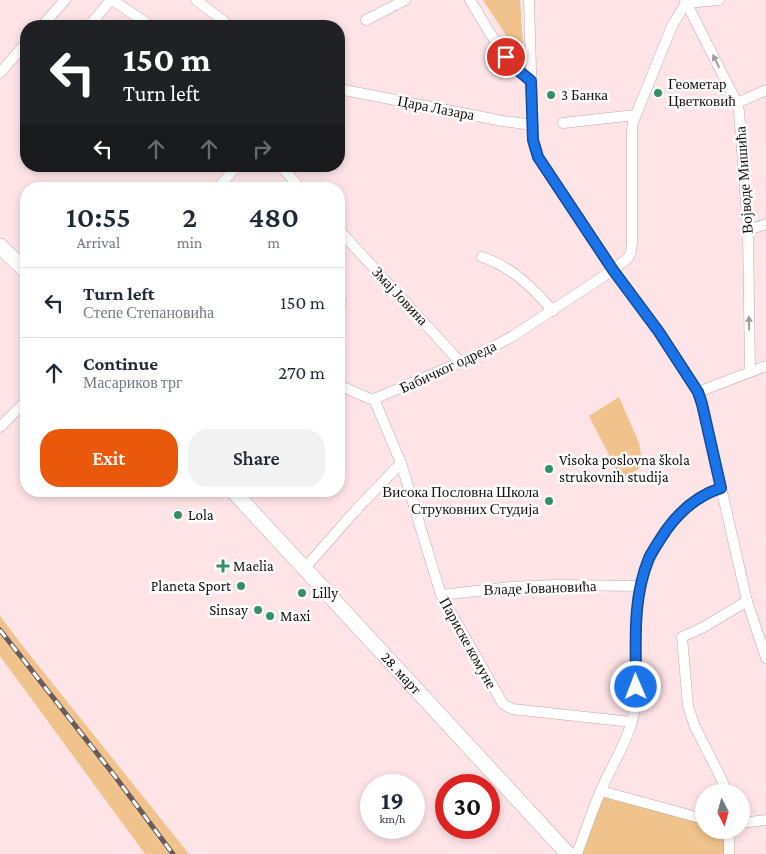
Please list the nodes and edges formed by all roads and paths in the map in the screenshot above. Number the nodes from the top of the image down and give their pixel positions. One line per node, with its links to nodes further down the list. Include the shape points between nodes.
1 (65, 0): 8 (street)
2 (196, 0): 11 (street)
3 (405, 0): 12 (street)
4 (470, 0): 15 (street, via 514,67)
5 (529, 0): 15 (street)
6 (719, 0): 7 (street)
7 (685, 1): 18 (street, Војводе Мишића, one-way to 7); 19 (street, Бабичког одреда)
8 (47, 20)
9 (94, 20): 10 (street, via 110,1 114,1)
10 (142, 20)
11 (216, 20)
12 (366, 20)
13 (20, 56): 14 (street)
14 (0, 73)
15 (531, 81): 21 (street)
16 (345, 90): 21 (street, Цара Лазара)
17 (766, 90): 18 (street)
18 (737, 103): 27 (street, Војводе Мишића)
19 (635, 115): 20 (street); 32 (street, Бабичког одреда, via 632,131 631,252)
20 (562, 123)
21 (533, 125): 32 (street, via 538,157)
22 (232, 172): 24 (street)
23 (286, 172): 25 (street)
24 (222, 182)
25 (295, 182)
26 (766, 224): 27 (street)
27 (748, 230): 36 (street, Војводе Мишића, one-way to 27)
28 (345, 237): 34 (street, Змај Јовина)
29 (0, 246): 31 (main road)
30 (482, 257): 33 (street, via 500,264 522,279)
31 (20, 265)
32 (613, 270): 33 (street, Бабичког одреда); 38 (street)
33 (553, 310): 34 (street, Бабичког одреда, via 482,354)
34 (460, 362): 39 (street, Бабичког одреда)
35 (766, 366): 36 (street)
36 (750, 372): 38 (street)
37 (345, 388): 39 (street)
38 (698, 392): 43 (street)
39 (374, 399): 42 (street, Париске комуне)
40 (20, 407): 41 (street)
41 (0, 428)
42 (402, 463): 45 (street); 47 (street, Париске комуне)
43 (721, 488): 46 (street, via 700,497 674,520 649,558); 48 (street)
44 (238, 497): 45 (main road, 28. март)
45 (304, 569): 57 (main road, 28. март)
46 (640, 586): 47 (street, Владе Јовановића, via 511,587); 50 (street, via 636,606 636,687)
47 (441, 595): 50 (street, Париске комуне, via 502,704)
48 (747, 601): 49 (street); 51 (street, via 682,637 688,706)
49 (766, 658)
50 (632, 722): 52 (street)
51 (723, 784)
52 (601, 791): 53 (street); 58 (street)
53 (695, 817)
54 (766, 820): 55 (street)
55 (750, 822)
56 (728, 839): 59 (street)
57 (568, 854)
58 (577, 854)
59 (729, 854)

